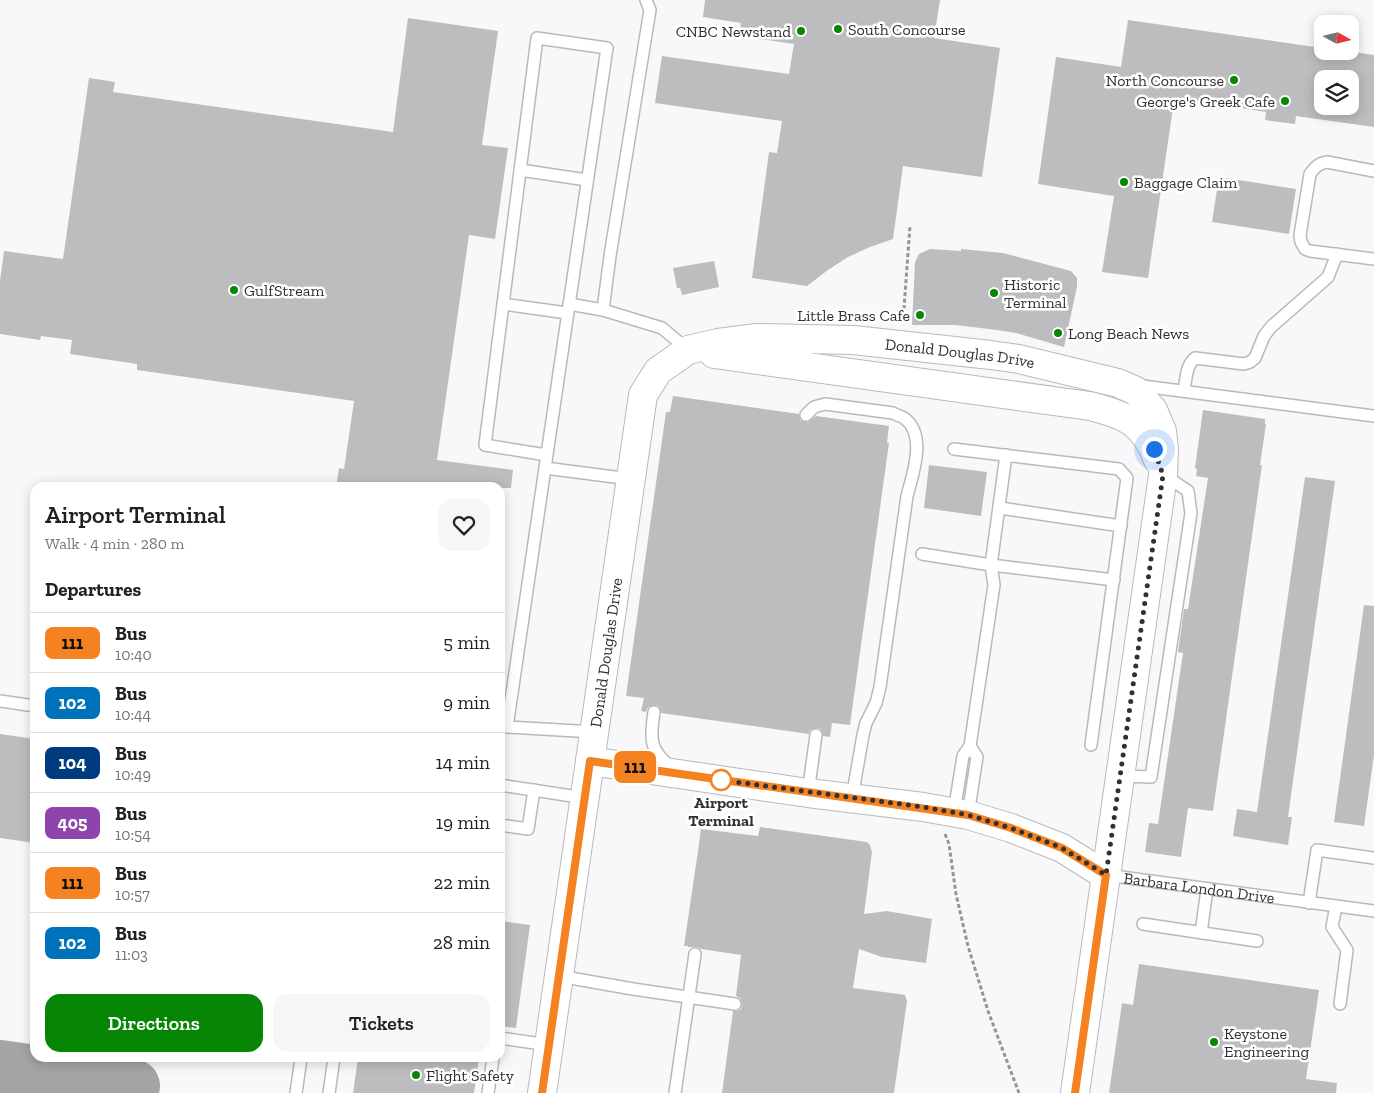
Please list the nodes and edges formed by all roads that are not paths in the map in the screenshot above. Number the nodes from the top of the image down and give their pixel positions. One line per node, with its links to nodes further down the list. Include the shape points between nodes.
1 (646, 0): 9 (lane, via 650,10)
2 (520, 170): 4 (lane); 4 (lane, via 538,38 607,48); 7 (lane)
3 (1374, 171): 5 (lane, via 1327,162 1315,167 1310,174 1301,242 1310,251)
4 (587, 180): 8 (lane)
5 (1336, 254): 6 (lane); 12 (lane, via 1328,277 1271,327 1255,358 1244,364 1196,358 1187,372)
6 (1374, 258)
7 (503, 304): 8 (lane); 16 (lane, via 485,445)
8 (568, 308): 9 (lane); 16 (lane)
9 (603, 310): 10 (lane, via 662,328)
10 (688, 350): 11 (street, Donald Douglas Drive, via 757,338 854,340 1019,359); 19 (street, Donald Douglas Drive, via 1115,412 1143,431 1154,449); 20 (street, Donald Douglas Drive, via 658,371 643,395)
11 (1118, 382): 12 (lane); 19 (street, Donald Douglas Drive, via 1136,391 1153,410 1162,431)
12 (1184, 391): 14 (lane)
13 (806, 415): 38 (lane, via 814,407 825,404 893,414 904,417 917,436 880,688 866,723)
14 (1374, 416)
15 (954, 449): 17 (lane)
16 (546, 455): 18 (lane)
17 (1006, 455): 21 (lane); 22 (lane, via 1119,469 1127,478)
18 (545, 468): 20 (lane); 29 (lane, via 507,727)
19 (1163, 475): 42 (street, Donald Douglas Drive)
20 (630, 479): 29 (street, Donald Douglas Drive)
21 (1000, 508): 22 (lane); 24 (lane)
22 (1121, 526): 25 (lane)
23 (922, 554): 24 (lane)
24 (992, 565): 25 (lane); 39 (lane, via 994,585 970,746 977,756)
25 (1114, 580): 31 (lane)
26 (0, 701): 27 (lane)
27 (30, 705)
28 (654, 712): 33 (lane, via 651,733 654,748 662,760)
29 (594, 732): 32 (street, Donald Douglas Drive)
30 (816, 735): 36 (lane)
31 (1091, 745)
32 (590, 761): 33 (street, Barbara London Drive); 37 (street, Donald Douglas Drive)
33 (681, 774): 36 (street, Barbara London Drive)
34 (505, 786): 35 (lane)
35 (534, 790): 37 (lane); 40 (lane, via 528,829)
36 (808, 793): 38 (street, Barbara London Drive)
37 (585, 798): 51 (street, Donald Douglas Drive)
38 (852, 798): 39 (street, Barbara London Drive)
39 (955, 818): 42 (street, Barbara London Drive, via 1011,828 1062,848)
40 (505, 826)
41 (1374, 858): 44 (lane, via 1317,850)
42 (1106, 875): 43 (lane, Barbara London Drive); 65 (street, Donald Douglas Drive)
43 (1207, 889): 44 (lane, Barbara London Drive); 48 (lane)
44 (1309, 903): 45 (lane, Barbara London Drive)
45 (1336, 906): 46 (lane, Barbara London Drive); 54 (lane, via 1332,927 1347,950)
46 (1374, 911)
47 (1143, 924): 48 (lane)
48 (1201, 933): 49 (lane)
49 (1257, 941)
50 (695, 954): 52 (lane)
51 (560, 976): 52 (lane); 56 (street, Donald Douglas Drive)
52 (689, 997): 53 (lane); 64 (lane)
53 (734, 1004)
54 (1340, 1004)
55 (505, 1039): 56 (lane)
56 (549, 1045): 63 (street, Donald Douglas Drive)
57 (300, 1062): 60 (lane)
58 (333, 1062): 61 (lane)
59 (492, 1062): 62 (lane)
60 (296, 1093)
61 (329, 1093)
62 (488, 1093)
63 (542, 1093)
64 (674, 1093)
65 (1075, 1093)

